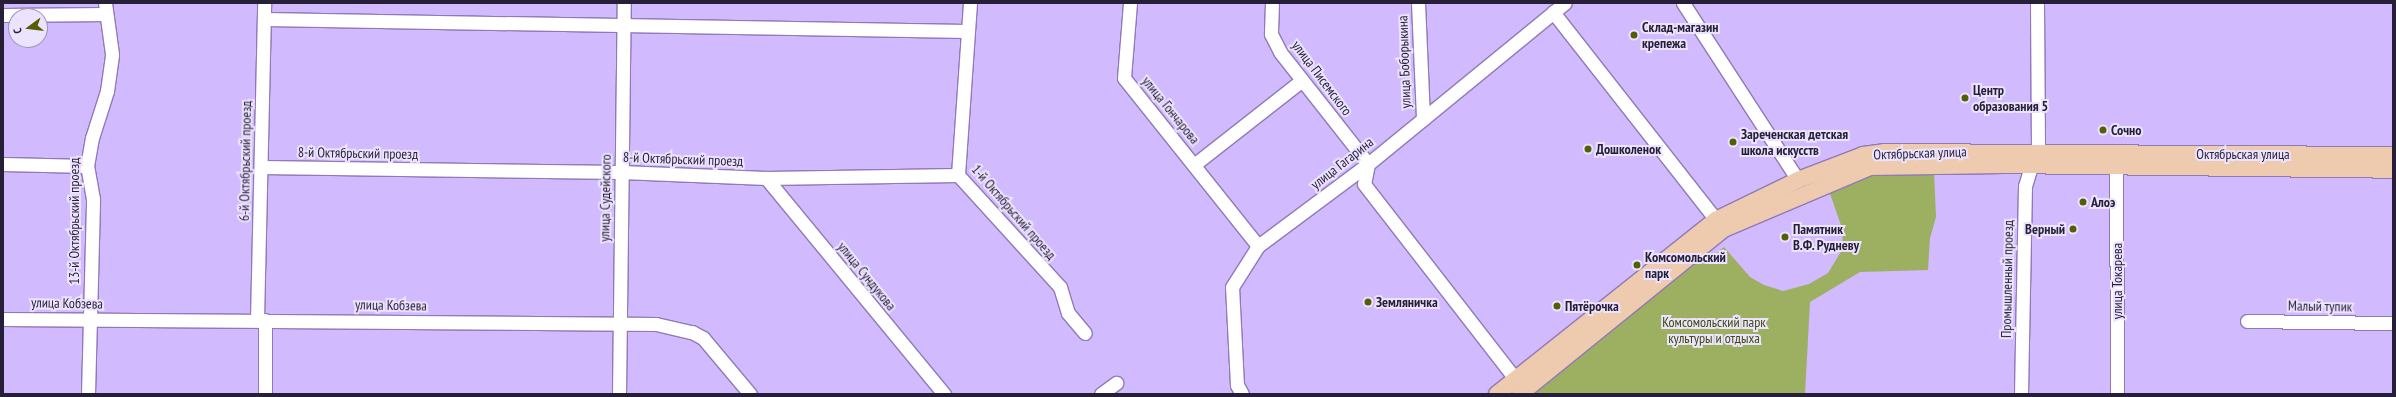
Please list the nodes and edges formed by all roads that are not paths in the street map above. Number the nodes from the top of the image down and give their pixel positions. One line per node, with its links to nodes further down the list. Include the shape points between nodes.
1 (264, 3): 13 (street, 6-й Октябрьский проезд)
2 (624, 3): 14 (street, улица Судейского)
3 (970, 3): 15 (street, 1-й Октябрьский проезд)
4 (1130, 3): 22 (street, улица Гончарова, via 1124,78)
5 (1272, 3): 16 (street, улица Писемского, via 1272,34)
6 (1418, 3): 17 (street, улица Боборыкина)
7 (1565, 3): 11 (street, улица Гагарина)
8 (1683, 3): 30 (street)
9 (2037, 3): 19 (street)
10 (106, 9): 12 (street); 24 (street, 13-й Октябрьский проезд, via 112,54 108,91 92,138)
11 (1553, 12): 17 (street, улица Гагарина); 31 (street)
12 (3, 14)
13 (265, 19): 14 (street); 25 (street, 6-й Октябрьский проезд, via 261,39)
14 (624, 24): 15 (street); 27 (street, улица Судейского)
15 (966, 31): 28 (street, 1-й Октябрьский проезд)
16 (1302, 80): 22 (street, улица Гончарова); 23 (street, улица Писемского)
17 (1423, 119): 23 (street, улица Гагарина)
18 (2393, 155): 20 (main road, Октябрьская улица)
19 (2035, 159): 20 (main road, Октябрьская улица); 30 (main road, Октябрьская улица, via 1880,153 1841,162); 31 (main road, Октябрьская улица, via 1870,167); 50 (street, Промышленный проезд, via 2025,186)
20 (2116, 160): 26 (main road, Октябрьская улица); 51 (street, улица Токарева)
21 (3, 164): 24 (street)
22 (1195, 164): 32 (street, улица Гончарова)
23 (1368, 164): 32 (street, улица Гагарина); 41 (street, via 1364,184)
24 (87, 166): 34 (street, 13-й Октябрьский проезд, via 93,200)
25 (262, 167): 27 (street, 8-й Октябрьский проезд); 35 (street, 6-й Октябрьский проезд)
26 (2393, 170)
27 (621, 172): 29 (street, 8-й Октябрьский проезд); 38 (street, улица Судейского)
28 (958, 175): 29 (street, 8-й Октябрьский проезд); 39 (street, 1-й Октябрьский проезд, via 1060,287 1068,313)
29 (766, 178): 46 (street, улица Сундукова)
30 (1798, 180): 31 (main road, Октябрьская улица)
31 (1720, 224): 41 (main road, Октябрьская улица)
32 (1258, 246): 48 (street, улица Гагарина, via 1232,287 1237,385)
33 (3, 319): 34 (street, улица Кобзева)
34 (92, 320): 35 (street, улица Кобзева); 42 (street, 13-й Октябрьский проезд, via 87,347)
35 (261, 320): 38 (street, улица Кобзева); 43 (street, 6-й Октябрьский проезд)
36 (2247, 321): 37 (street, Малый тупик)
37 (2393, 323)
38 (618, 325): 44 (street, улица Судейского); 45 (street, улица Кобзева, via 656,324 692,332 716,350)
39 (1085, 333)
40 (1116, 382): 47 (street)
41 (1518, 387): 49 (main road, Октябрьская улица)
42 (88, 394)
43 (265, 394)
44 (619, 394)
45 (750, 394)
46 (944, 394)
47 (1101, 394)
48 (1242, 394)
49 (1497, 394)
50 (2021, 394)
51 (2118, 394)

